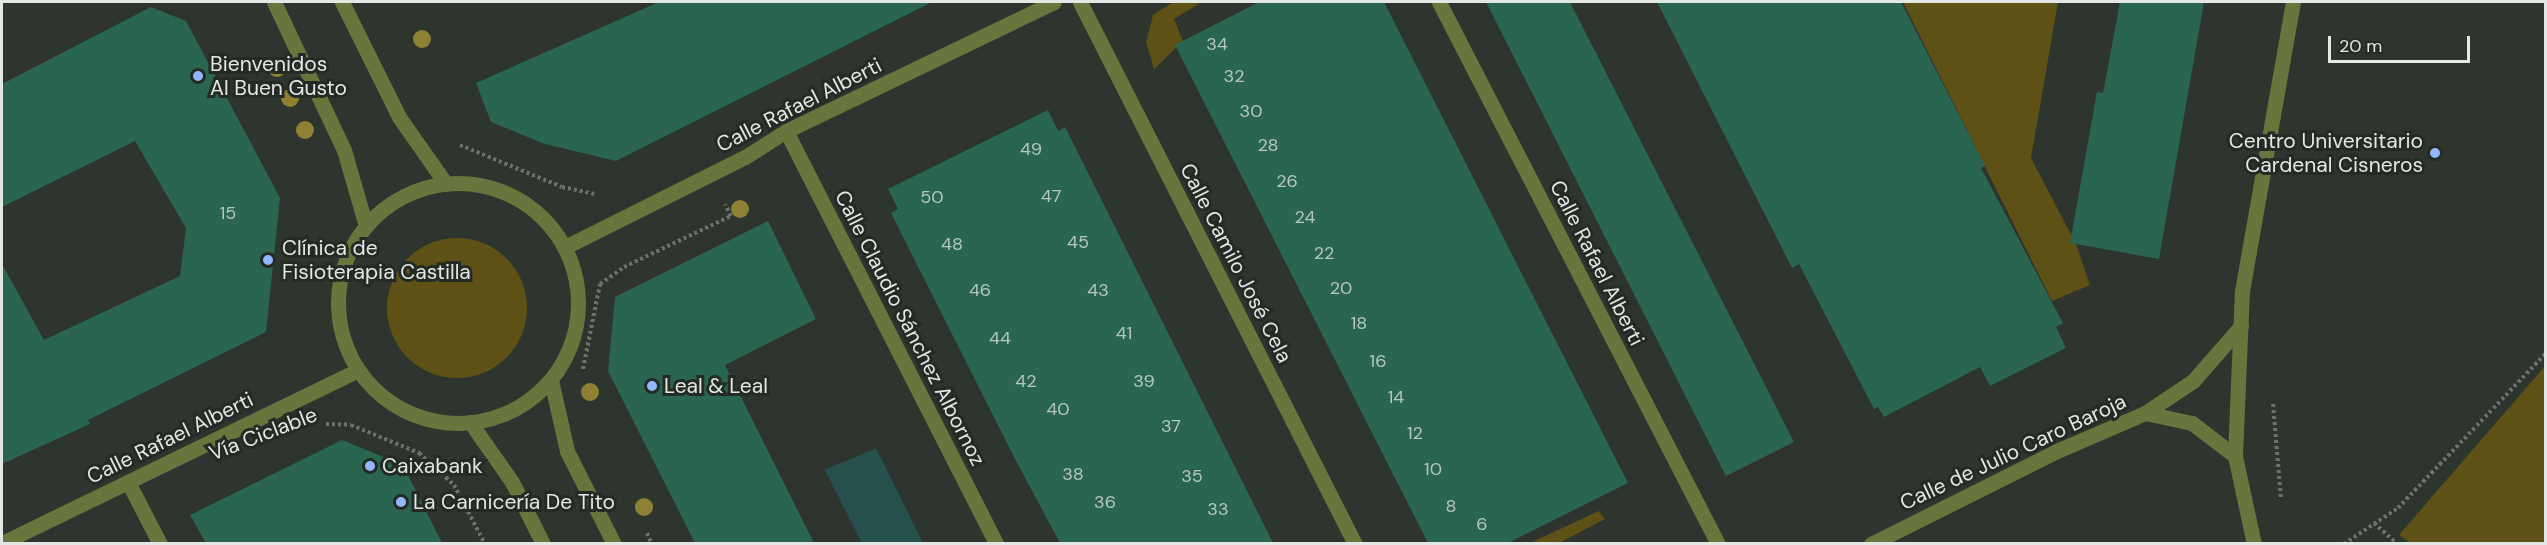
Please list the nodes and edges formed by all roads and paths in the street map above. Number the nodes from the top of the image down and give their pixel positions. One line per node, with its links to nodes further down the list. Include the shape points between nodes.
1 (274, 2): 12 (street, via 344,150)
2 (342, 2): 10 (street, via 399,117)
3 (1050, 2): 7 (street, Calle Rafael Alberti)
4 (1080, 2): 35 (street, Calle Camilo José Cela)
5 (1438, 2): 36 (street, Calle Rafael Alberti)
6 (2293, 2): 14 (street, via 2242,291)
7 (786, 131): 9 (street, Calle Rafael Alberti); 34 (street, Calle Claudio Sánchez Albornoz)
8 (452, 141): 11 (path, via 482,157 562,187 595,195)
9 (711, 174): 13 (street, Calle Rafael Alberti); 17 (path, via 731,216 624,267 600,284)
10 (446, 183): 12 (street, via 416,191 388,206); 13 (street, via 482,185 516,198 544,218)
11 (605, 191)
12 (366, 226): 16 (street, via 346,259 338,297 342,335)
13 (565, 247): 18 (street, via 577,280 578,316 570,350)
14 (2241, 326): 20 (street, via 2193,381); 23 (street)
15 (2546, 353): 27 (path, via 2398,508)
16 (358, 370): 21 (street, via 380,394 407,411 437,422); 24 (street, Calle Rafael Alberti)
17 (582, 374)
18 (551, 380): 21 (street, via 519,406); 32 (street, via 567,451)
19 (2272, 396): 25 (path)
20 (2145, 413): 23 (street, Calle de Julio Caro Baroja, via 2192,423); 37 (street, Calle de Julio Caro Baroja, via 2059,450)
21 (470, 422): 31 (street, via 512,482)
22 (315, 428): 30 (path, Vía Ciclable, via 324,424 351,425 419,453 454,485)
23 (2235, 456): 38 (street)
24 (128, 482): 28 (street, Calle Rafael Alberti); 29 (street)
25 (2282, 510)
26 (642, 522): 33 (path)
27 (2374, 523): 39 (path); 40 (path)
28 (2, 543)
29 (160, 543)
30 (485, 543)
31 (543, 543)
32 (614, 543)
33 (652, 543)
34 (996, 543)
35 (1355, 543)
36 (1718, 543)
37 (1871, 543)
38 (2254, 543)
39 (2344, 543)
40 (2397, 543)

